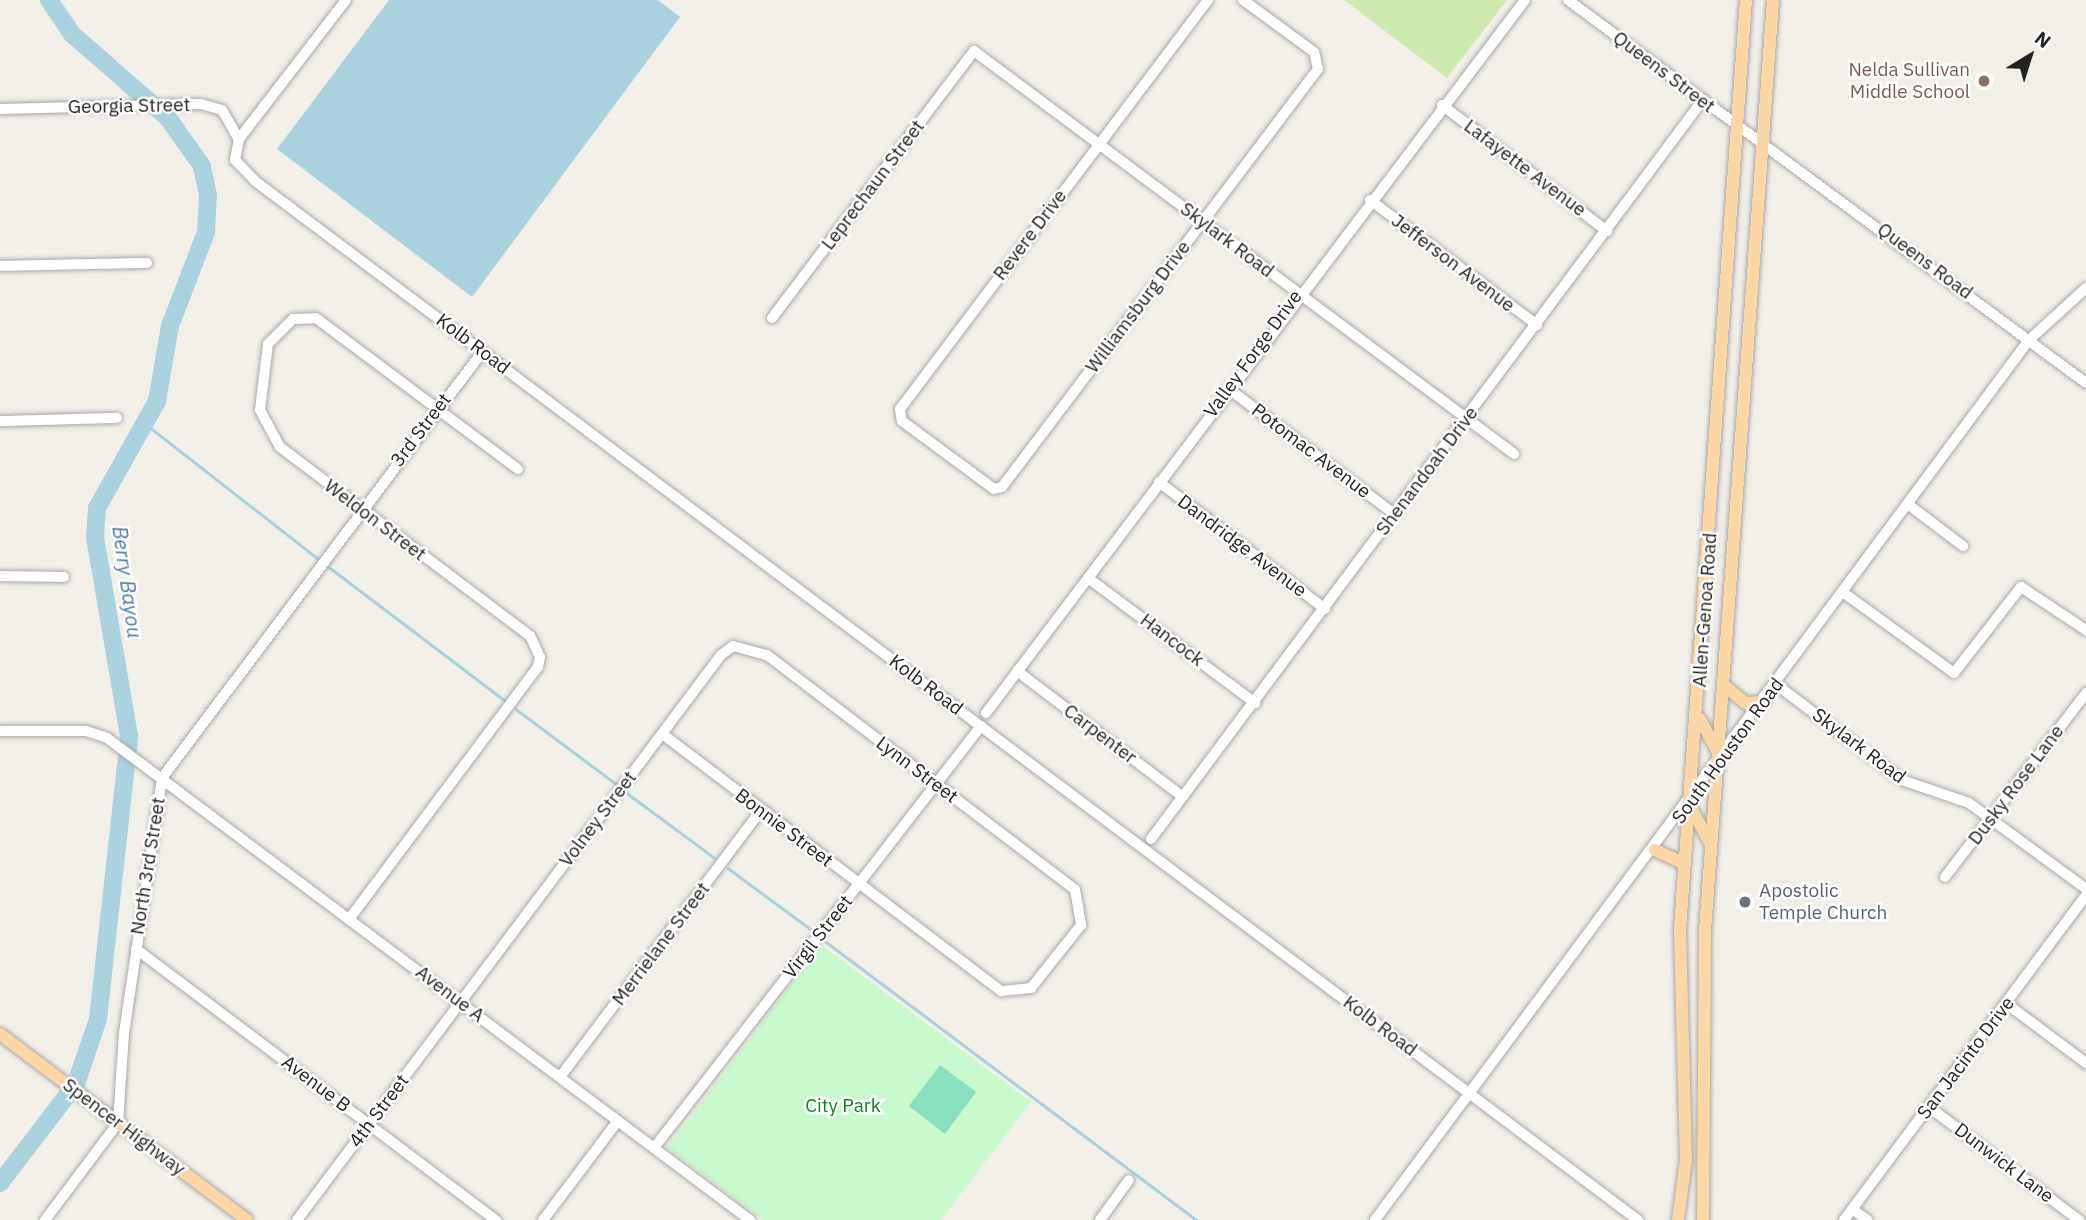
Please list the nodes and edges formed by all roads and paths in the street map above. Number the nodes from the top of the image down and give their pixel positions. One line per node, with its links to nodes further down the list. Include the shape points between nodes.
1 (346, 0): 14 (street)
2 (1208, 0): 16 (street, Revere Drive)
3 (1243, 0): 18 (street, Williamsburg Drive, via 1318,56 1318,69)
4 (1525, 0): 11 (street, Valley Forge Drive)
5 (1568, 0): 10 (street, Queens Street)
6 (1746, 0): 13 (main road, Allen-Genoa Road)
7 (1781, 0): 8 (street)
8 (1772, 6): 15 (main road, Allen-Genoa Road)
9 (974, 51): 16 (street, Skylark Road); 24 (street, Leprechaun Street)
10 (1702, 101): 13 (street, Queens Street); 19 (street, Shenandoah Drive)
11 (1443, 105): 17 (street, Valley Forge Drive); 19 (street, Lafayette Avenue)
12 (0, 109): 14 (street, Georgia Street, via 201,104 222,110)
13 (1738, 127): 15 (street, Queens Street); 27 (main road, Allen-Genoa Road)
14 (239, 139): 29 (street, Kolb Road, via 235,160 255,181)
15 (1762, 141): 26 (street, Queens Road); 28 (main road, Allen-Genoa Road)
16 (1098, 144): 18 (street, Skylark Road); 37 (street, Revere Drive, via 900,409 899,418)
17 (1370, 200): 23 (street, Valley Forge Drive); 25 (street, Jefferson Avenue)
18 (1202, 222): 23 (street, Skylark Road); 37 (street, Williamsburg Drive, via 1002,487 993,489)
19 (1607, 231): 25 (street, Shenandoah Drive)
20 (147, 263): 21 (street)
21 (0, 266)
22 (2086, 288): 26 (street, South Houston Road)
23 (1298, 293): 31 (street, Valley Forge Drive); 34 (street, Skylark Road)
24 (772, 318)
25 (1537, 325): 34 (street, Shenandoah Drive)
26 (2029, 340): 30 (street, Queens Road); 40 (street, South Houston Road)
27 (1724, 348): 28 (main road); 48 (main road, Allen-Genoa Road)
28 (1750, 350): 49 (main road, Allen-Genoa Road)
29 (483, 351): 32 (street, 3rd Street); 61 (street, Kolb Road)
30 (2086, 383)
31 (1228, 389): 39 (street, Valley Forge Drive); 42 (street, Potomac Avenue)
32 (438, 408): 38 (street, Weldon Street); 41 (street, 3rd Street); 41 (street, Weldon Street, via 316,318 293,318 268,344 258,387 267,429 303,467)
33 (117, 418): 35 (street)
34 (1466, 418): 36 (street, Skylark Road); 42 (street, Shenandoah Drive)
35 (0, 421)
36 (1514, 454)
37 (952, 459)
38 (519, 469)
39 (1158, 482): 46 (street, Valley Forge Drive); 50 (street, Dandridge Avenue)
40 (1909, 505): 43 (street); 47 (street, South Houston Road)
41 (361, 510): 65 (street, North 3rd Street); 79 (street, Weldon Street, via 530,636 540,657 538,667)
42 (1394, 514): 50 (street, Shenandoah Drive)
43 (1963, 546)
44 (0, 576): 45 (street)
45 (64, 578)
46 (1088, 578): 53 (street, Valley Forge Drive); 59 (street, Hancock)
47 (1844, 593): 51 (street, via 1954,673 2021,587); 54 (street, South Houston Road)
48 (1705, 600): 49 (main road); 57 (main road, Allen-Genoa Road)
49 (1730, 603): 55 (main road, Allen-Genoa Road)
50 (1325, 609): 59 (street, Shenandoah Drive)
51 (2086, 630)
52 (743, 645): 63 (street, Volney Street, via 721,655); 66 (street, Lynn Street, via 767,655)
53 (1017, 671): 60 (street, Valley Forge Drive); 67 (street, Carpenter)
54 (1777, 685): 58 (street, South Houston Road); 70 (street, Skylark Road, via 1902,780)
55 (1725, 687): 58 (main road, via 1745,703); 64 (main road, Allen-Genoa Road)
56 (2086, 692): 70 (street, Dusky Rose Lane)
57 (1698, 701): 64 (main road, via 1701,730); 68 (main road, Allen-Genoa Road)
58 (1764, 702): 64 (street, South Houston Road)
59 (1255, 703): 67 (street, Shenandoah Drive)
60 (986, 713)
61 (981, 726): 66 (street, Virgil Street); 91 (street, Kolb Road)
62 (0, 731): 65 (street, Avenue A, via 86,731 107,738)
63 (662, 734): 69 (street, Bonnie Street); 84 (street, Volney Street)
64 (1721, 758): 68 (street, South Houston Road); 73 (main road, Allen-Genoa Road)
65 (162, 778): 79 (street, Avenue A); 82 (street, North 3rd Street)
66 (936, 785): 76 (street, Virgil Street); 83 (street, Lynn Street, via 1075,890 1083,906 1081,926 1031,988)
67 (1183, 797): 71 (street, Shenandoah Drive)
68 (1689, 804): 72 (street, South Houston Road); 73 (main road, via 1704,824); 74 (main road, Allen-Genoa Road)
69 (761, 810): 76 (street, Bonnie Street); 88 (street, Merrielane Street)
70 (1991, 818): 75 (street, Dusky Rose Lane); 77 (street, Skylark Road)
71 (1151, 839)
72 (1655, 850): 74 (main road); 91 (street, South Houston Road)
73 (1712, 854): 81 (main road, Allen-Genoa Road)
74 (1685, 864): 80 (main road, Allen-Genoa Road)
75 (1945, 877)
76 (858, 885): 83 (street, Bonnie Street); 96 (street, Virgil Street)
77 (2086, 890)
78 (2086, 895): 85 (street, San Jacinto Drive)
79 (349, 918): 84 (street, Avenue A)
80 (1680, 929): 81 (main road); 90 (main road, Allen-Genoa Road)
81 (1705, 931): 89 (main road, Allen-Genoa Road)
82 (136, 949): 94 (street, North 3rd Street); 95 (street, Avenue B)
83 (1011, 993)
84 (461, 1002): 88 (street, Avenue A); 95 (street, 4th Street)
85 (2007, 1004): 87 (street); 92 (street, San Jacinto Drive)
86 (0, 1034): 94 (main road, Spencer Highway)
87 (2086, 1063)
88 (560, 1077): 93 (street, Avenue A)
89 (1707, 1086): 90 (main road); 109 (main road, Allen-Genoa Road)
90 (1683, 1087): 99 (main road, Allen-Genoa Road, via 1686,1160)
91 (1468, 1092): 107 (street, South Houston Road); 108 (street, Kolb Road)
92 (1929, 1107): 98 (street, San Jacinto Drive); 112 (street, Dunwick Lane)
93 (618, 1121): 96 (street, Avenue A); 104 (street)
94 (118, 1123): 100 (street); 101 (main road, Spencer Highway)
95 (369, 1124): 102 (street, 4th Street); 103 (street, Avenue B)
96 (654, 1148): 105 (street, Avenue A)
97 (1129, 1180): 106 (street)
98 (1852, 1209): 110 (street, San Jacinto Drive); 111 (street)
99 (1677, 1218)
100 (45, 1220)
101 (247, 1220)
102 (297, 1220)
103 (496, 1220)
104 (543, 1220)
105 (750, 1220)
106 (1100, 1220)
107 (1375, 1220)
108 (1638, 1220)
109 (1703, 1220)
110 (1844, 1220)
111 (1867, 1220)
112 (2079, 1220)

